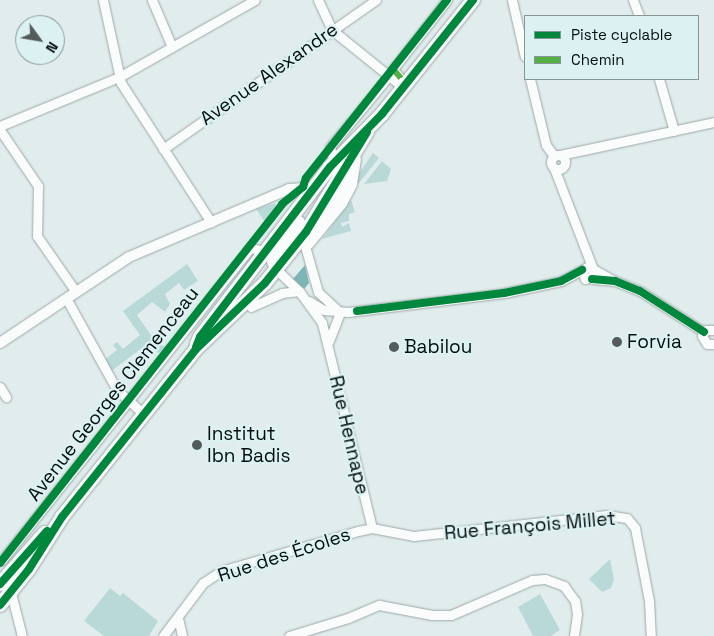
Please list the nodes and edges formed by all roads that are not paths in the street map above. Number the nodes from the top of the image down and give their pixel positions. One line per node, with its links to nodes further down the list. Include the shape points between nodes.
1 (103, 0): 14 (street)
2 (152, 0): 12 (street)
3 (255, 0): 12 (street)
4 (318, 0): 11 (street)
5 (376, 0): 11 (street, Avenue Alexandre)
6 (447, 0): 18 (street, via 393,69)
7 (473, 0): 18 (main road, Avenue Georges Clemenceau)
8 (512, 0): 13 (street)
9 (633, 0): 10 (street)
10 (638, 15)
11 (332, 30): 15 (street); 24 (street, Avenue Alexandre)
12 (172, 47): 14 (street)
13 (524, 53)
14 (119, 76): 20 (street); 24 (street)
15 (389, 76): 18 (street); 28 (street, via 330,147)
16 (530, 80): 27 (street, via 546,145)
17 (659, 80): 22 (street)
18 (405, 86): 23 (main road, Avenue Georges Clemenceau)
19 (714, 122): 22 (street)
20 (0, 126)
21 (0, 130): 44 (street, via 38,186 37,236)
22 (674, 131): 25 (street)
23 (367, 132): 26 (main road, Avenue Georges Clemenceau); 28 (main road, Avenue Georges Clemenceau)
24 (163, 149): 35 (street)
25 (583, 151): 27 (street); 29 (street)
26 (355, 155): 33 (main road, Avenue Georges Clemenceau); 34 (main road, Avenue Georges Clemenceau, via 350,184)
27 (557, 156): 29 (street); 30 (street, via 551,162)
28 (334, 163): 31 (main road, Avenue Georges Clemenceau)
29 (565, 165): 30 (street); 32 (street)
30 (554, 168): 32 (street)
31 (315, 187): 33 (main road); 35 (street, via 289,189); 38 (main road, Avenue Georges Clemenceau); 40 (main road, via 307,211 274,258)
32 (562, 187): 37 (street)
33 (330, 191): 34 (main road); 40 (main road, Avenue Georges Clemenceau)
34 (340, 202): 36 (main road, Avenue Georges Clemenceau)
35 (210, 222): 44 (street, via 130,257)
36 (305, 246): 40 (main road, Avenue Georges Clemenceau); 49 (street, via 318,292)
37 (584, 246): 39 (street); 41 (street)
38 (265, 251): 55 (main road, Avenue Georges Clemenceau, via 200,337); 58 (street, Avenue Georges Clemenceau, via 250,248)
39 (598, 269): 41 (street); 42 (street)
40 (279, 272): 43 (street, Rue Hennape); 47 (main road, Avenue Georges Clemenceau); 48 (main road, Avenue Georges Clemenceau)
41 (586, 274): 42 (street); 49 (street, via 504,293)
42 (615, 280): 51 (street, via 654,298)
43 (299, 291): 46 (street, Rue Hennape); 47 (street, via 282,293)
44 (76, 292): 45 (street)
45 (66, 298): 53 (street); 58 (street, via 117,390)
46 (309, 301): 49 (street, via 324,310); 52 (street, Rue Hennape)
47 (251, 307): 48 (main road, Avenue Georges Clemenceau)
48 (236, 312): 55 (main road, Avenue Georges Clemenceau)
49 (340, 312): 52 (street)
50 (714, 330): 51 (street)
51 (704, 332): 54 (street, via 704,342)
52 (329, 341): 60 (street, Rue Hennape)
53 (0, 343)
54 (713, 346)
55 (196, 349): 59 (main road, Avenue Georges Clemenceau)
56 (0, 387): 57 (street)
57 (6, 397)
58 (129, 402): 59 (street); 61 (street, Avenue Georges Clemenceau)
59 (144, 414): 62 (main road, Avenue Georges Clemenceau)
60 (372, 528): 64 (street, Rue des Écoles, via 221,571 203,584); 70 (street, Rue François Millet, via 414,536 622,516 634,524 637,533)
61 (2, 560)
62 (4, 588): 63 (main road, Avenue Georges Clemenceau); 65 (street)
63 (0, 605)
64 (178, 618): 66 (street, Rue des Écoles); 67 (street)
65 (22, 636)
66 (163, 636)
67 (182, 636)
68 (289, 636): 69 (street, via 379,605 432,615 451,615 532,580 545,579 564,586 575,601)
69 (574, 636)
70 (651, 636)

